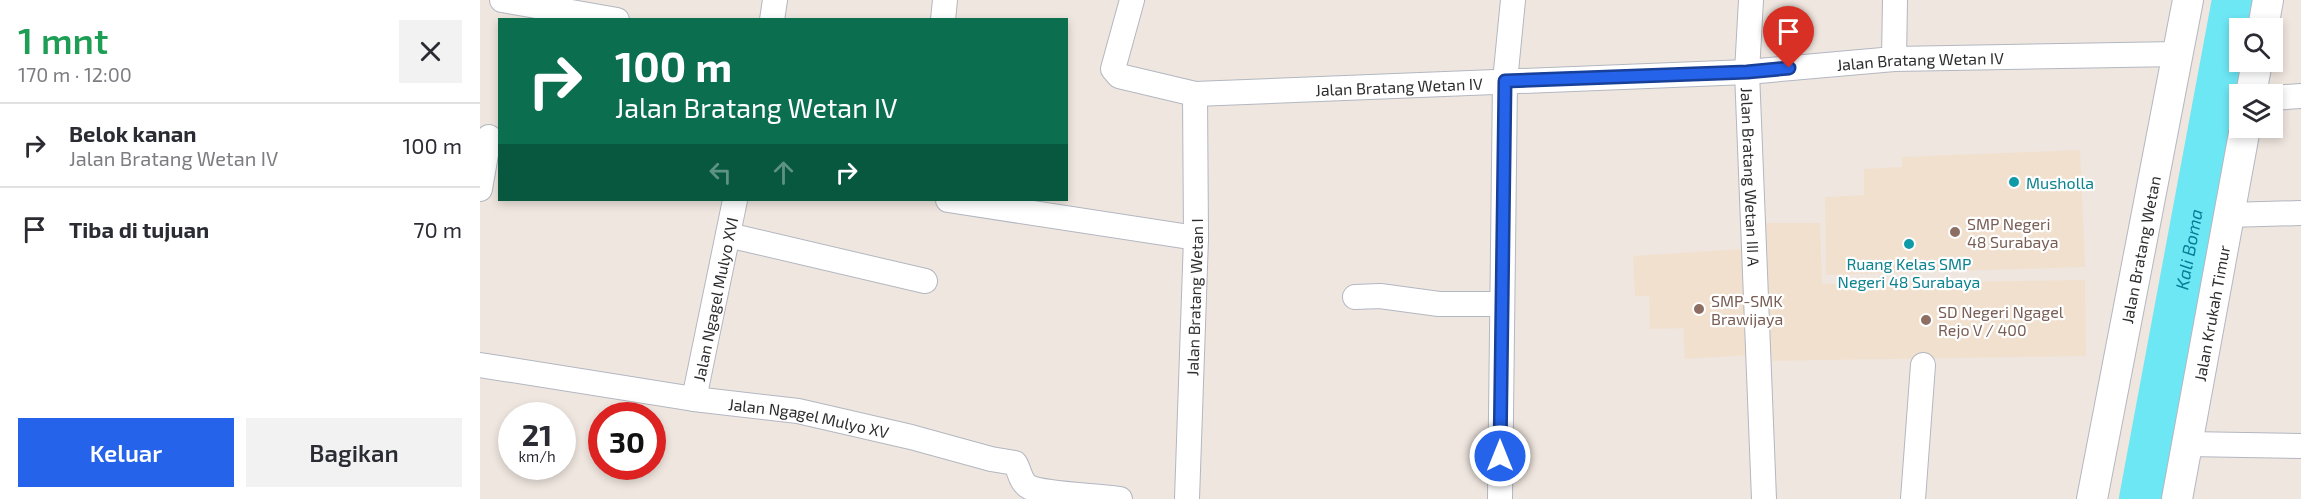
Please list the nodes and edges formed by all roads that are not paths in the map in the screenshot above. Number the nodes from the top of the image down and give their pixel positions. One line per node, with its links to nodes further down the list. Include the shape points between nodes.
1 (502, 0): 10 (street)
2 (775, 0): 12 (street)
3 (945, 0): 13 (street)
4 (1132, 0): 19 (street, Jalan Bratang Wetan IV, via 1113,69 1119,76)
5 (1513, 0): 18 (street)
6 (1751, 0): 17 (street, Jalan Bratang Wetan III A)
7 (1895, 0): 16 (street)
8 (2188, 0): 15 (street, Jalan Bratang Wetan)
9 (2268, 0): 14 (street)
10 (593, 8): 11 (street)
11 (613, 18)
12 (772, 18)
13 (943, 18)
14 (2265, 18)
15 (2178, 54): 16 (street, Jalan Bratang Wetan IV); 44 (street, Jalan Bratang Wetan)
16 (1894, 58): 17 (street, Jalan Bratang Wetan IV)
17 (1747, 72): 18 (street, Jalan Bratang Wetan IV); 42 (street, Jalan Bratang Wetan III A)
18 (1505, 81): 19 (street, Jalan Bratang Wetan IV); 33 (street)
19 (1195, 94): 30 (street, Jalan Bratang Wetan I)
20 (2301, 96): 21 (street)
21 (2283, 97)
22 (490, 137): 24 (street)
23 (2243, 138): 28 (street, Jalan Krukah Timur)
24 (480, 189)
25 (735, 201): 29 (street, Jalan Ngagel Mulyo XVI)
26 (955, 201): 30 (street)
27 (2301, 213): 28 (street)
28 (2229, 215): 37 (street, Jalan Krukah Timur)
29 (728, 235): 31 (street); 36 (street, Jalan Ngagel Mulyo XVI)
30 (1196, 238): 40 (street, Jalan Bratang Wetan I)
31 (925, 281)
32 (1355, 297): 33 (street)
33 (1501, 304): 41 (street)
34 (480, 365): 36 (street, Jalan Ngagel Mulyo XV)
35 (1923, 365): 43 (street)
36 (694, 399): 39 (street, Jalan Ngagel Mulyo XV, via 789,409 911,437 1015,463 1022,480 1030,487)
37 (2187, 444): 38 (street); 45 (street, Jalan Krukah Timur)
38 (2301, 446)
39 (1120, 499)
40 (1188, 499)
41 (1500, 499)
42 (1764, 499)
43 (1914, 499)
44 (2092, 499)
45 (2177, 499)

